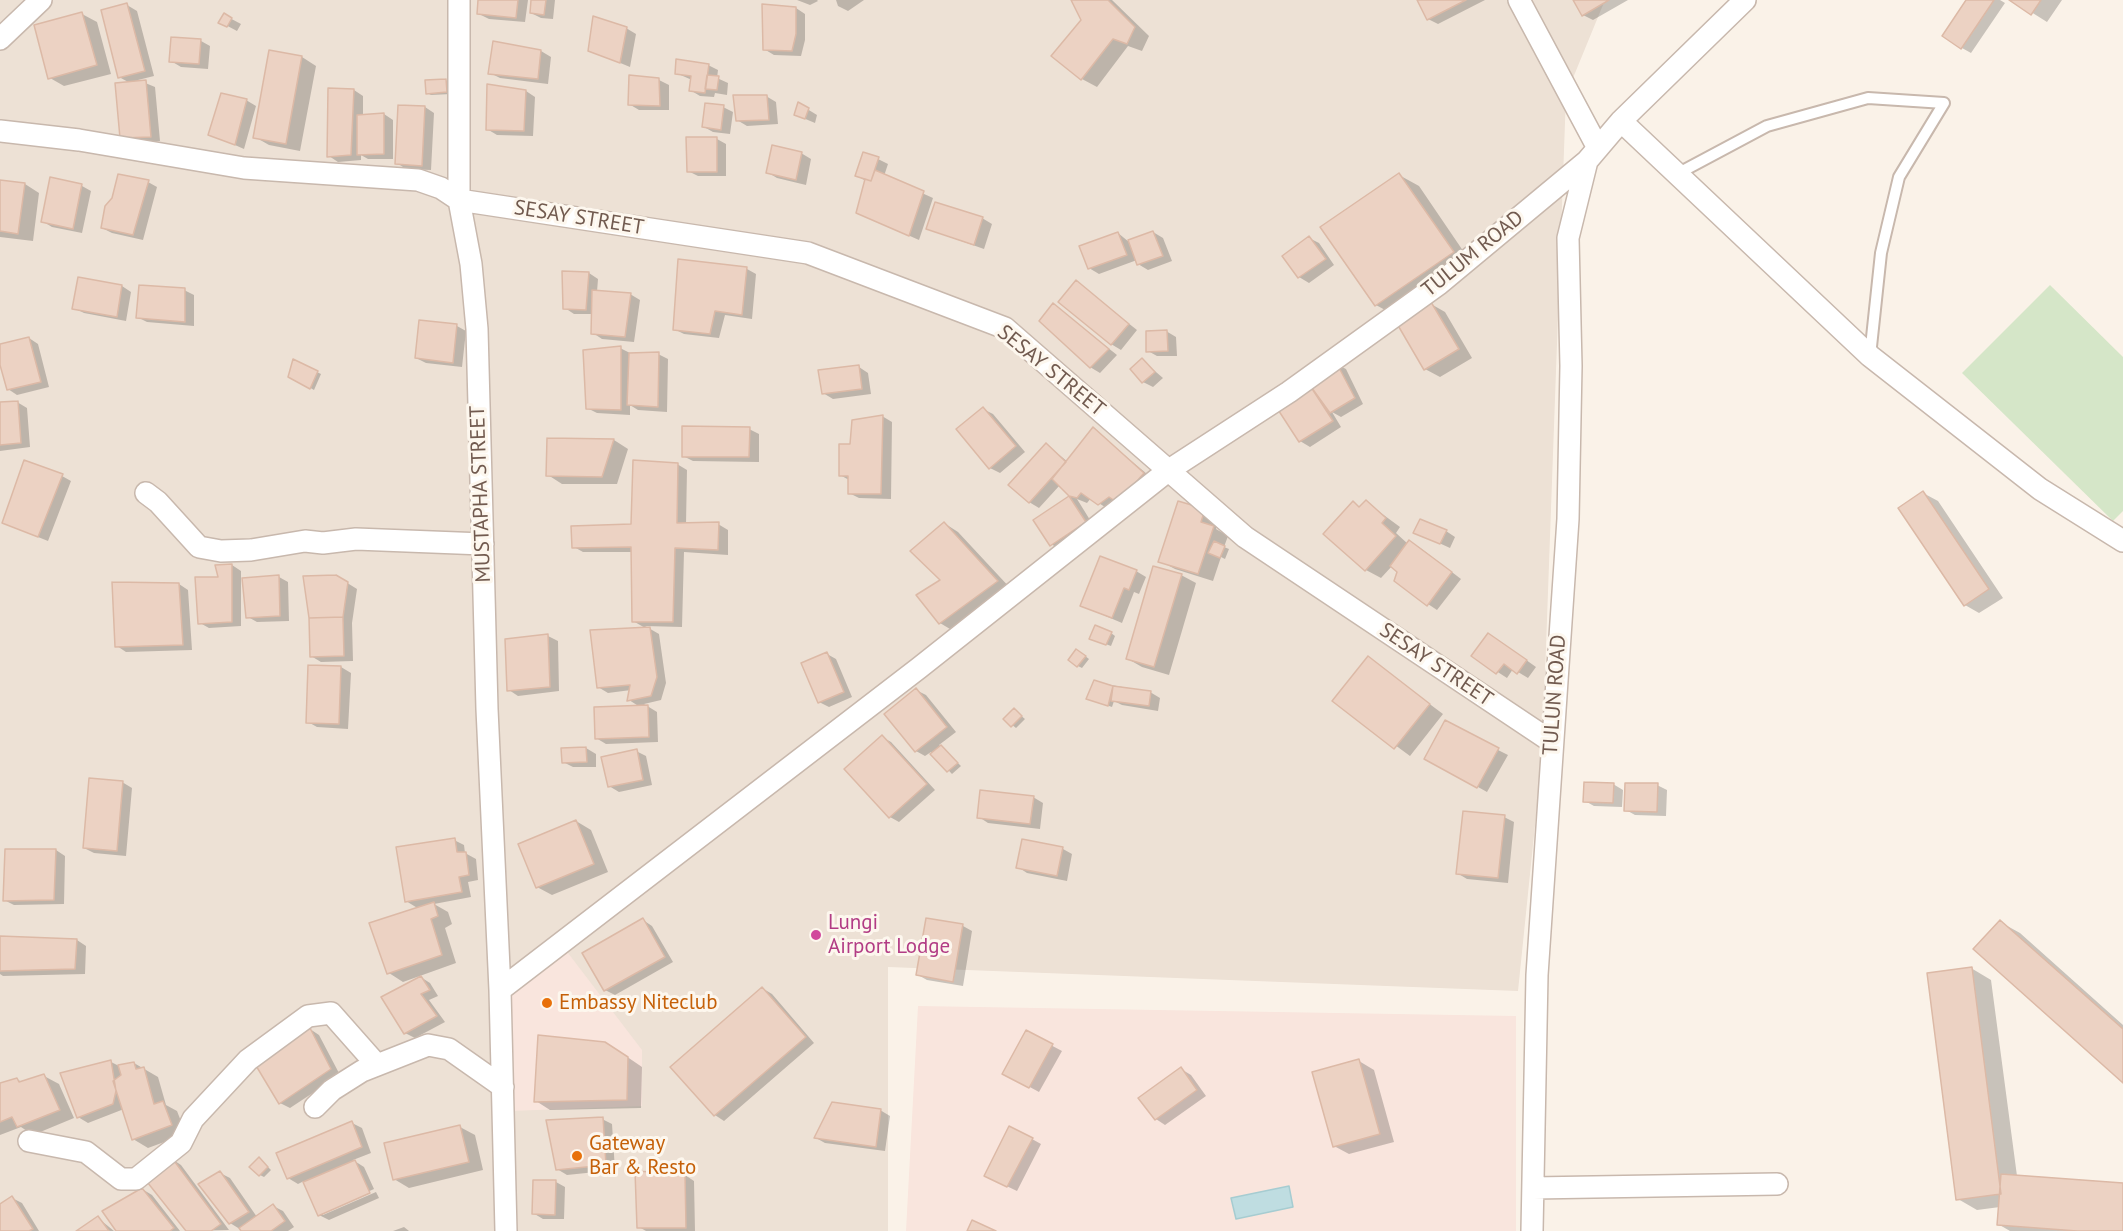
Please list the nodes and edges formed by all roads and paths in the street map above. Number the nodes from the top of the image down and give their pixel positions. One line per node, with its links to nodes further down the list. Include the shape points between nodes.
1 (41, 0): 5 (street)
2 (459, 0): 10 (street, MUSTAPHA STREET)
3 (1519, 0): 8 (street)
4 (1745, 0): 6 (street, TULUM ROAD)
5 (0, 39)
6 (1621, 122): 8 (street, TULUM ROAD); 9 (street)
7 (0, 131): 10 (street, via 244,168 418,180)
8 (1592, 154): 12 (street, TULUM ROAD, via 1439,284 1288,392); 16 (street, TULUN ROAD, via 1568,238 1568,519)
9 (1677, 174): 11 (street); 11 (lane, via 1767,126 1868,98 1944,103 1899,177 1881,253)
10 (459, 200): 12 (street, SESAY STREET, via 808,253 1005,328); 15 (street, MUSTAPHA STREET, via 471,264 477,329)
11 (1870, 356): 14 (street, via 2040,489)
12 (1169, 470): 16 (street, SESAY STREET, via 1245,537); 17 (street, TULUM ROAD)
13 (146, 493): 15 (street, via 199,547 221,551 356,539)
14 (2123, 541)
15 (483, 544): 17 (street, MUSTAPHA STREET)
16 (1552, 742): 23 (street, TULUN ROAD, via 1537,975)
17 (500, 990): 19 (street, MUSTAPHA STREET)
18 (378, 1065): 19 (street, via 428,1045 449,1049); 20 (street, via 332,1090); 21 (street, via 332,1013 308,1016 248,1060 193,1119 182,1143 136,1179 121,1179 86,1152)
19 (503, 1087): 24 (street, MUSTAPHA STREET)
20 (315, 1107)
21 (29, 1141)
22 (1777, 1184): 23 (street)
23 (1533, 1188): 25 (street, TULUN ROAD)
24 (506, 1231)
25 (1532, 1231)

